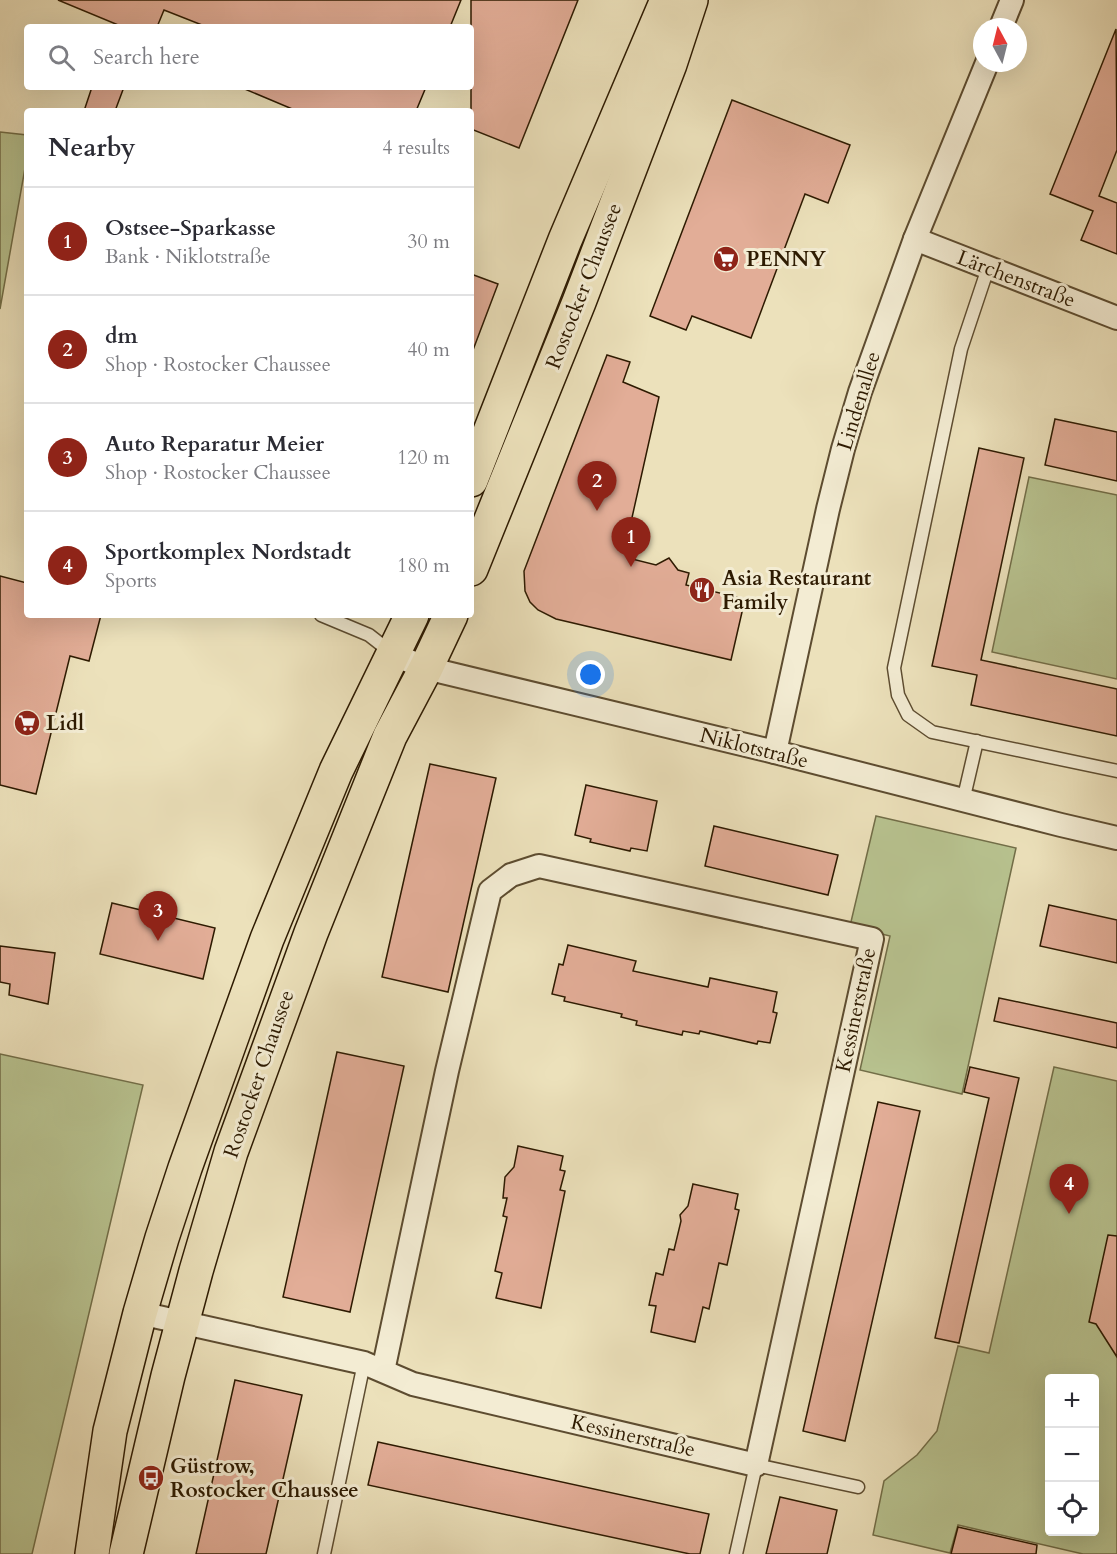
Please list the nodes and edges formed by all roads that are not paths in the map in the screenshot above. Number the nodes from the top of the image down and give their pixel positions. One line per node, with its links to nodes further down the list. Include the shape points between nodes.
1 (667, 0): 9 (main road, Rostocker Chaussee)
2 (691, 0): 10 (main road, Rostocker Chaussee, via 583,291)
3 (1012, 0): 4 (street)
4 (1005, 18)
5 (983, 72): 6 (street, Lindenallee)
6 (915, 239): 7 (street, Lärchenstraße); 17 (street, Lindenallee, via 868,366 843,449)
7 (988, 268): 8 (street, Lärchenstraße); 16 (lane, via 962,349 894,668 898,695 908,715 932,732)
8 (1117, 318)
9 (474, 472)
10 (474, 562)
11 (328, 618): 14 (lane, via 369,635)
12 (411, 618): 14 (main road, Rostocker Chaussee)
13 (450, 618): 15 (main road, Rostocker Chaussee)
14 (393, 654): 15 (street, Niklotstraße); 21 (main road, Rostocker Chaussee, via 336,771 267,939 185,1168)
15 (426, 668): 17 (street, Niklotstraße); 22 (main road, Rostocker Chaussee, via 390,736 276,1024 231,1152)
16 (977, 741): 18 (lane); 19 (lane)
17 (775, 752): 19 (street, Niklotstraße)
18 (1117, 771)
19 (963, 801): 20 (street, Niklotstraße)
20 (1117, 837)
21 (140, 1312): 22 (street, Kessinerstraße); 26 (main road, Rostocker Chaussee, via 110,1431)
22 (182, 1322): 23 (street, Kessinerstraße); 27 (main road, Rostocker Chaussee)
23 (374, 1367): 24 (street, Kessinerstraße, via 413,1384); 24 (street, Kessinerstraße, via 490,891 511,875 539,866 873,939); 28 (lane)
24 (756, 1465): 25 (lane); 29 (lane)
25 (858, 1487)
26 (92, 1554)
27 (126, 1554)
28 (324, 1554)
29 (736, 1554)

